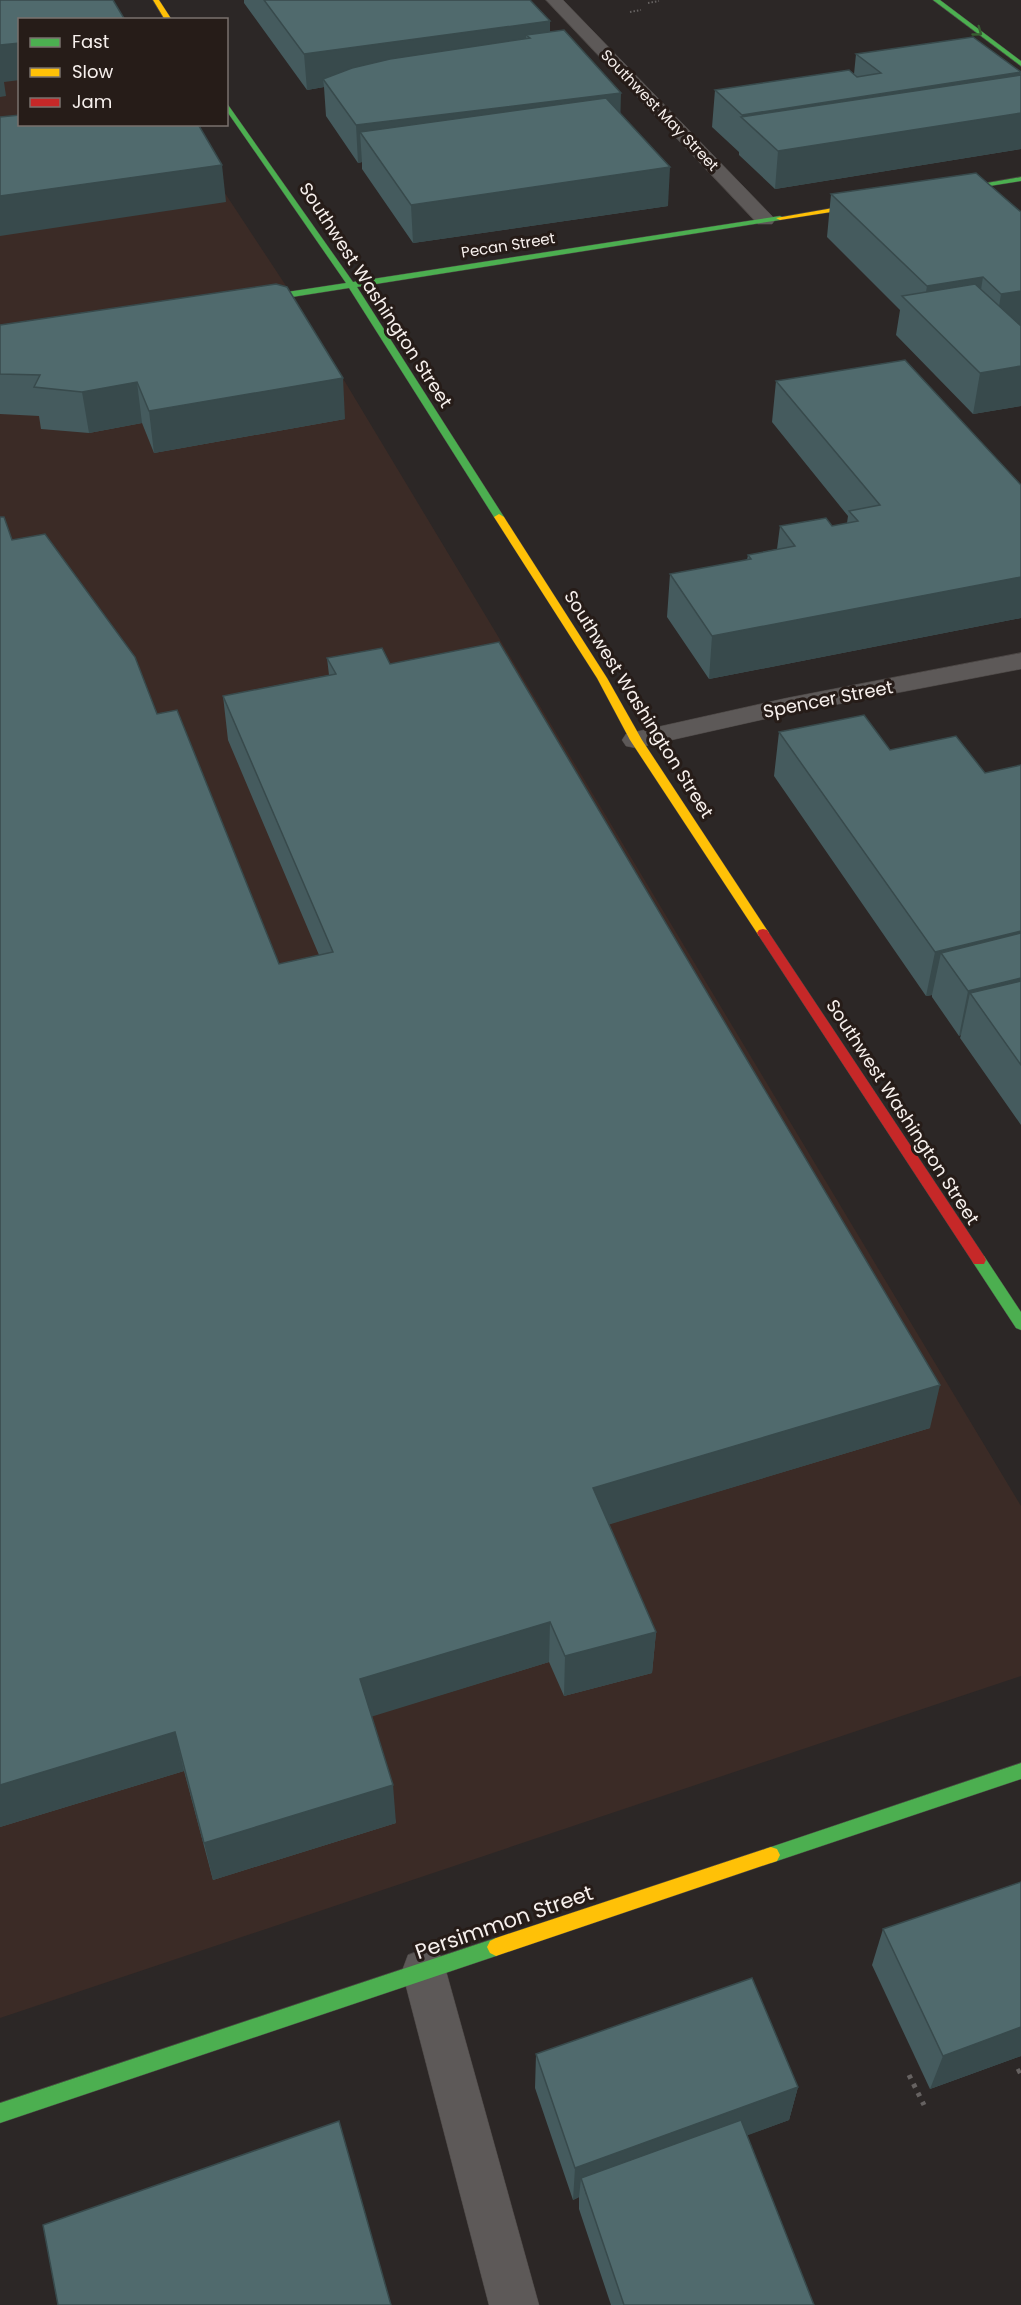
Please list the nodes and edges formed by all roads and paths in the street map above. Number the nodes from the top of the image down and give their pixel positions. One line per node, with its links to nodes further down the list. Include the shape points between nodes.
1 (156, 0): 8 (main road)
2 (554, 0): 14 (street, Southwest May Street)
3 (936, 0): 9 (main road, one-way to 9)
4 (659, 1): 5 (path)
5 (648, 3)
6 (641, 10): 7 (path)
7 (630, 12)
8 (168, 18)
9 (1021, 64)
10 (228, 107): 15 (main road, Southwest Washington Street)
11 (1021, 179): 12 (main road)
12 (928, 194)
13 (882, 201): 14 (main road, Pecan Street)
14 (765, 220): 15 (main road, Pecan Street)
15 (352, 286): 16 (main road, Pecan Street); 18 (main road, Southwest Washington Street, via 602,678)
16 (237, 303)
17 (1021, 661): 18 (street, Spencer Street)
18 (636, 740): 19 (main road, Southwest Washington Street)
19 (1021, 1324)
20 (1021, 1771): 21 (main road, Persimmon Street)
21 (424, 1971): 24 (main road, Persimmon Street); 25 (street)
22 (909, 2075): 23 (path)
23 (924, 2105)
24 (0, 2113)
25 (514, 2305)

